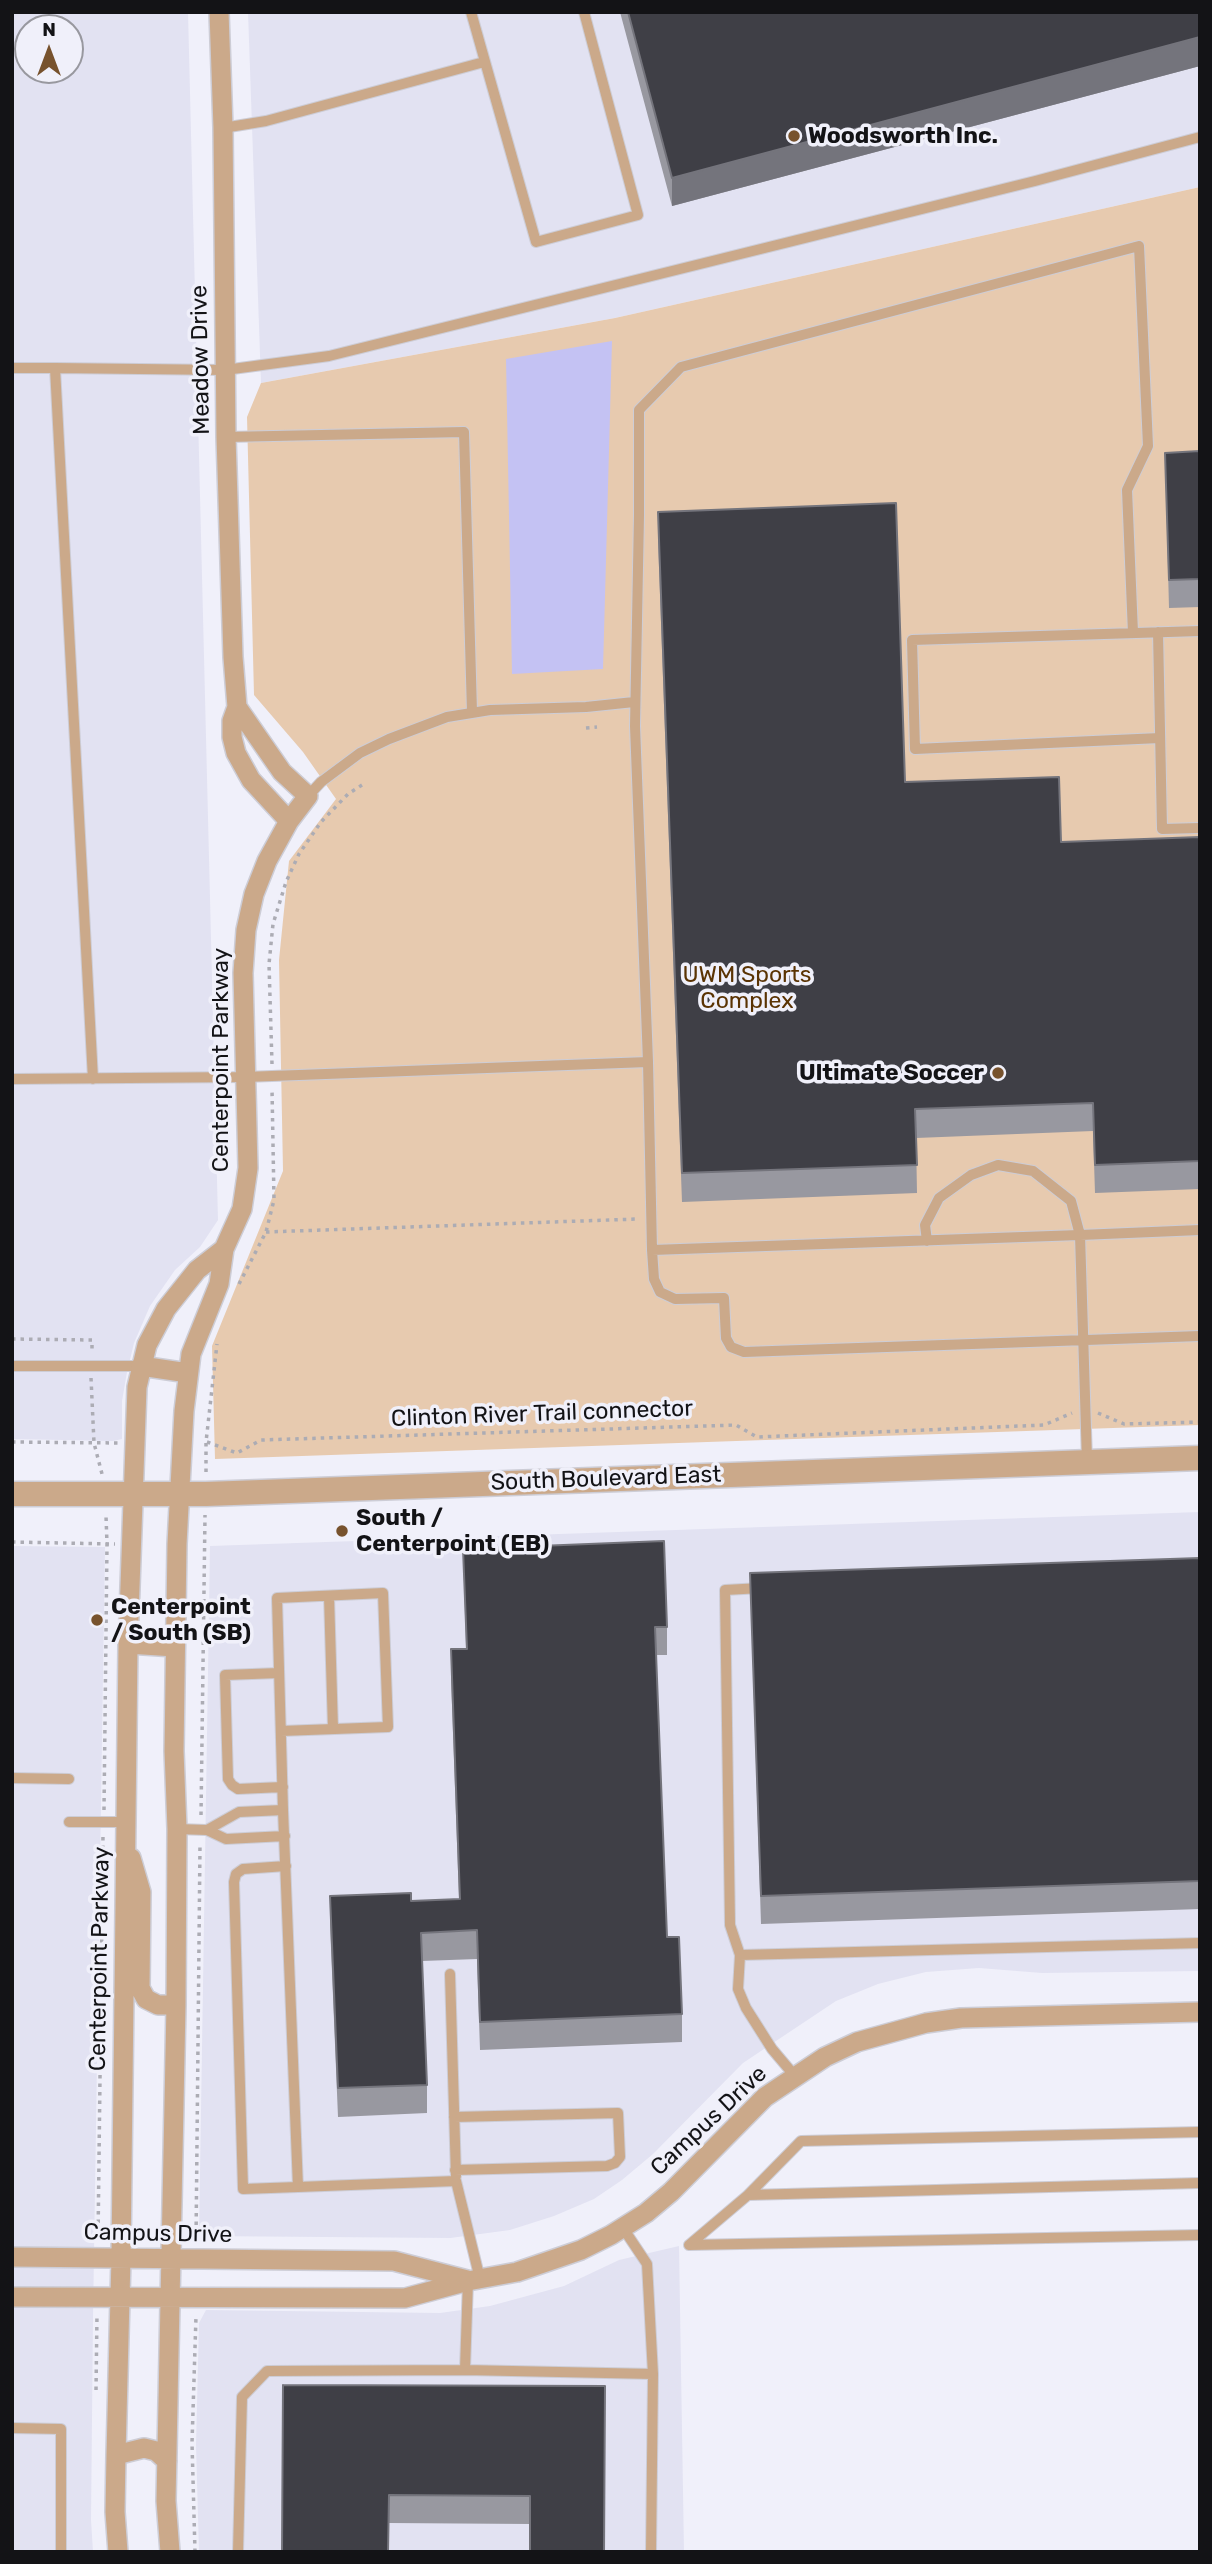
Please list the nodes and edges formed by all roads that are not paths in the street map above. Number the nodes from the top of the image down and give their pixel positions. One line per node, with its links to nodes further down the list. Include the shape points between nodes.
1 (219, 12): 5 (street, Meadow Drive)
2 (471, 12): 4 (lane)
3 (584, 12): 4 (lane, via 638,215 536,242)
4 (484, 62): 5 (lane, via 266,121)
5 (223, 128): 9 (street, Meadow Drive)
6 (1200, 136): 9 (lane, via 329,356)
7 (12, 368): 8 (lane)
8 (55, 368): 9 (lane); 24 (lane)
9 (225, 370): 10 (street, Meadow Drive)
10 (226, 437): 15 (street, Meadow Drive); 16 (lane, via 464,432)
11 (1200, 631): 12 (lane)
12 (1158, 632): 13 (lane); 17 (lane)
13 (1133, 633): 14 (lane, via 1127,491 1148,446 1139,246 681,367 639,410); 17 (lane, via 912,640 915,749)
14 (634, 702): 16 (lane); 21 (lane)
15 (237, 707): 18 (street, via 282,772); 19 (street, Meadow Drive, via 232,729 236,753 251,780)
16 (472, 712): 18 (lane, via 447,717 360,753)
17 (1160, 738): 20 (lane, via 1162,829)
18 (308, 796): 19 (street, Centerpoint Parkway)
19 (289, 821): 22 (street, Centerpoint Parkway, via 262,872 246,930)
20 (1200, 828)
21 (648, 1062): 22 (lane); 29 (lane)
22 (246, 1077): 24 (lane); 28 (street, Centerpoint Parkway, via 247,1186)
23 (12, 1079): 24 (lane)
24 (93, 1079)
25 (1200, 1230): 26 (lane)
26 (1080, 1235): 27 (lane); 27 (lane, via 1071,1201 1033,1171 998,1165 971,1175 939,1198 925,1225); 31 (lane)
27 (927, 1241): 29 (lane)
28 (224, 1249): 33 (street, Centerpoint Parkway, via 197,1270 166,1309); 34 (street, Centerpoint Parkway, via 219,1284 200,1326)
29 (652, 1250): 31 (lane, via 660,1292 675,1299 724,1298 726,1338 731,1347 744,1352)
30 (1200, 1336): 31 (lane)
31 (1084, 1340): 36 (lane)
32 (12, 1366): 33 (lane)
33 (141, 1366): 34 (street); 39 (street, Centerpoint Parkway)
34 (188, 1373): 38 (street, Centerpoint Parkway)
35 (1200, 1458): 36 (street, South Boulevard East)
36 (1087, 1462): 38 (street, South Boulevard East)
37 (12, 1494): 39 (street, South Boulevard East)
38 (179, 1494): 39 (street, South Boulevard East); 43 (street, Centerpoint Parkway)
39 (133, 1496): 42 (street, Centerpoint Parkway)
40 (767, 1588): 58 (lane, via 725,1590 730,1925)
41 (330, 1596): 44 (lane, via 277,1598); 45 (lane); 45 (lane, via 383,1593 388,1727)
42 (128, 1644): 43 (street); 54 (street, Centerpoint Parkway)
43 (175, 1647): 52 (street, Centerpoint Parkway)
44 (279, 1673): 46 (lane); 49 (lane, via 225,1675 228,1779 238,1788)
45 (333, 1729): 46 (lane)
46 (281, 1731): 49 (lane)
47 (12, 1778): 48 (lane)
48 (69, 1779)
49 (283, 1787): 50 (lane)
50 (284, 1810): 53 (lane, via 239,1812); 55 (lane)
51 (69, 1822): 54 (lane)
52 (177, 1829): 53 (lane); 60 (street, Centerpoint Parkway)
53 (207, 1830): 55 (lane, via 226,1839)
54 (126, 1831): 60 (street, via 141,1892 140,1987 146,1999 158,2005); 72 (street, Centerpoint Parkway)
55 (285, 1836): 56 (lane)
56 (286, 1866): 67 (lane); 67 (lane, via 243,1869 234,1882 243,2189)
57 (1200, 1943): 58 (lane)
58 (740, 1955): 62 (lane, via 738,1989 746,2008)
59 (450, 1974): 63 (lane)
60 (176, 2005): 73 (street, Centerpoint Parkway)
61 (1200, 2012): 62 (street, Campus Drive, via 926,2023 857,2042)
62 (794, 2075): 69 (street, Campus Drive, via 745,2115 671,2192)
63 (454, 2117): 65 (lane); 65 (lane, via 618,2113 620,2157 607,2166)
64 (1200, 2132): 68 (lane, via 801,2141)
65 (456, 2176): 67 (lane); 74 (lane)
66 (1200, 2183): 68 (lane)
67 (298, 2187)
68 (748, 2195): 70 (lane, via 689,2245)
69 (623, 2228): 74 (street, Campus Drive, via 548,2263); 79 (lane, via 647,2264)
70 (1200, 2235)
71 (12, 2257): 72 (street, Campus Drive)
72 (121, 2258): 73 (street, Campus Drive); 77 (street, Centerpoint Parkway)
73 (172, 2259): 74 (street, Campus Drive, via 394,2261); 76 (street, Centerpoint Parkway)
74 (474, 2280): 76 (street, Campus Drive, via 405,2298); 78 (lane)
75 (12, 2297): 77 (street, Campus Drive)
76 (170, 2297): 77 (street, Campus Drive); 82 (street, Centerpoint Parkway)
77 (120, 2298): 81 (street, Centerpoint Parkway)
78 (465, 2370): 79 (lane); 86 (lane, via 267,2371 242,2397)
79 (653, 2374): 87 (lane)
80 (12, 2428): 83 (lane, via 61,2429)
81 (116, 2455): 82 (street, via 144,2448); 84 (street, Centerpoint Parkway)
82 (167, 2461): 85 (street, Centerpoint Parkway)
83 (61, 2552)
84 (118, 2552)
85 (170, 2552)
86 (238, 2552)
87 (651, 2552)

